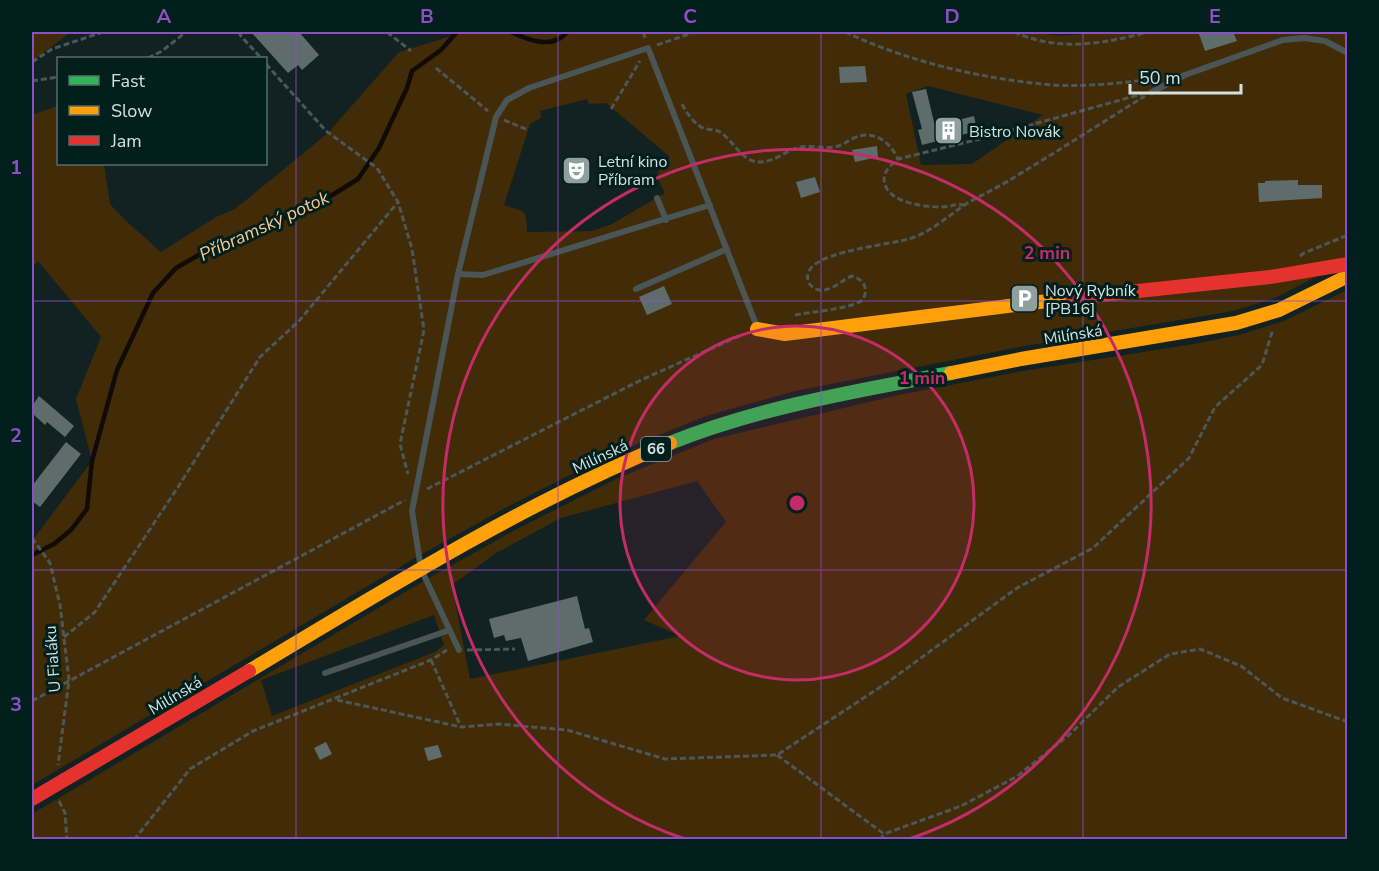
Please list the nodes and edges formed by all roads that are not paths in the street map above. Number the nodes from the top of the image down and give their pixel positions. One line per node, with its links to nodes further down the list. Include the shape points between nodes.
1 (1347, 53): 2 (lane, via 1325,41 1282,40 1185,75)
2 (1152, 92)
3 (657, 198): 5 (lane)
4 (710, 205): 5 (lane); 6 (lane); 8 (lane, via 648,48 529,88 507,100 495,117)
5 (666, 220): 8 (lane, via 483,275)
6 (727, 249): 10 (lane); 11 (lane)
7 (1347, 264): 11 (main road, via 1226,284 785,334)
8 (458, 274): 12 (lane, via 414,496 412,512)
9 (1347, 276): 12 (main road, Milínská / 66, via 1279,310 1214,328 1021,359 797,403 710,427 610,468)
10 (636, 289)
11 (757, 329)
12 (421, 568): 13 (lane); 16 (main road, Milínská / 66, via 57,791)
13 (450, 630): 14 (lane); 15 (lane)
14 (457, 647)
15 (325, 673)
16 (32, 799)

